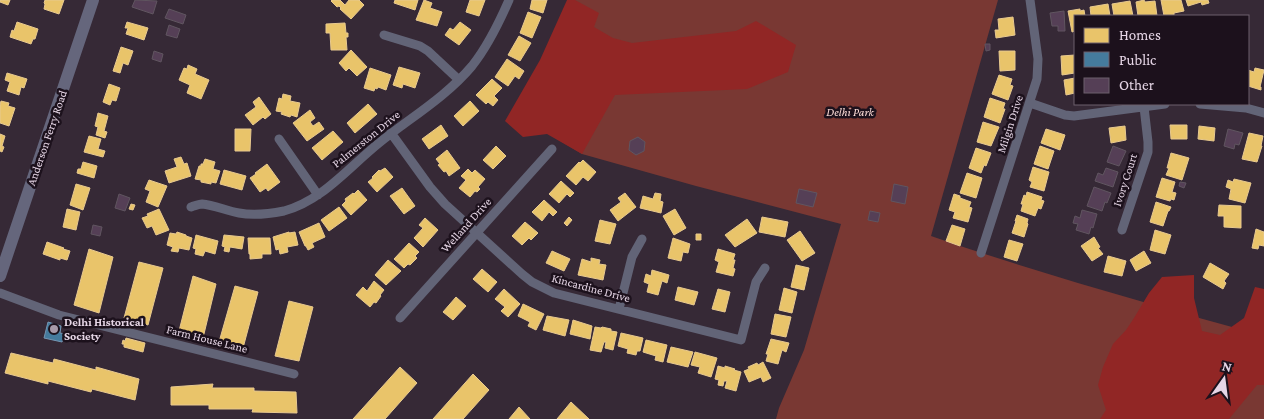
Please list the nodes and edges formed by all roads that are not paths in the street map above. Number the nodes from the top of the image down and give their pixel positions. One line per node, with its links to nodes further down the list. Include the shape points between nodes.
1 (93, 0): 21 (street, Anderson Ferry Road)
2 (509, 0): 5 (street, Palmerston Drive, via 486,46)
3 (1030, 0): 6 (street, Milgin Drive, via 1038,79)
4 (384, 35): 5 (street, via 420,46)
5 (459, 80): 11 (street, Palmerston Drive)
6 (1030, 103): 9 (street, via 1074,116); 19 (street, Milgin Drive)
7 (1158, 105): 9 (street)
8 (1212, 105): 10 (street)
9 (1144, 107): 16 (street, Ivory Court, via 1148,152)
10 (1264, 112)
11 (391, 133): 14 (street, Palmerston Drive); 17 (street, Kincardine Drive, via 430,188)
12 (279, 139): 14 (street)
13 (552, 149): 17 (street, Welland Drive)
14 (318, 195): 15 (street, Palmerston Drive, via 297,206 268,214 238,213 201,204)
15 (191, 207)
16 (1122, 230)
17 (476, 233): 23 (street, Kincardine Drive, via 522,274 543,288); 24 (street, Welland Drive)
18 (642, 239): 23 (street, via 632,257)
19 (981, 253)
20 (765, 268): 23 (street, Kincardine Drive, via 756,282 741,340)
21 (0, 276)
22 (0, 293): 25 (street, Farm House Lane, via 59,315)
23 (619, 309)
24 (400, 318)
25 (294, 374)

